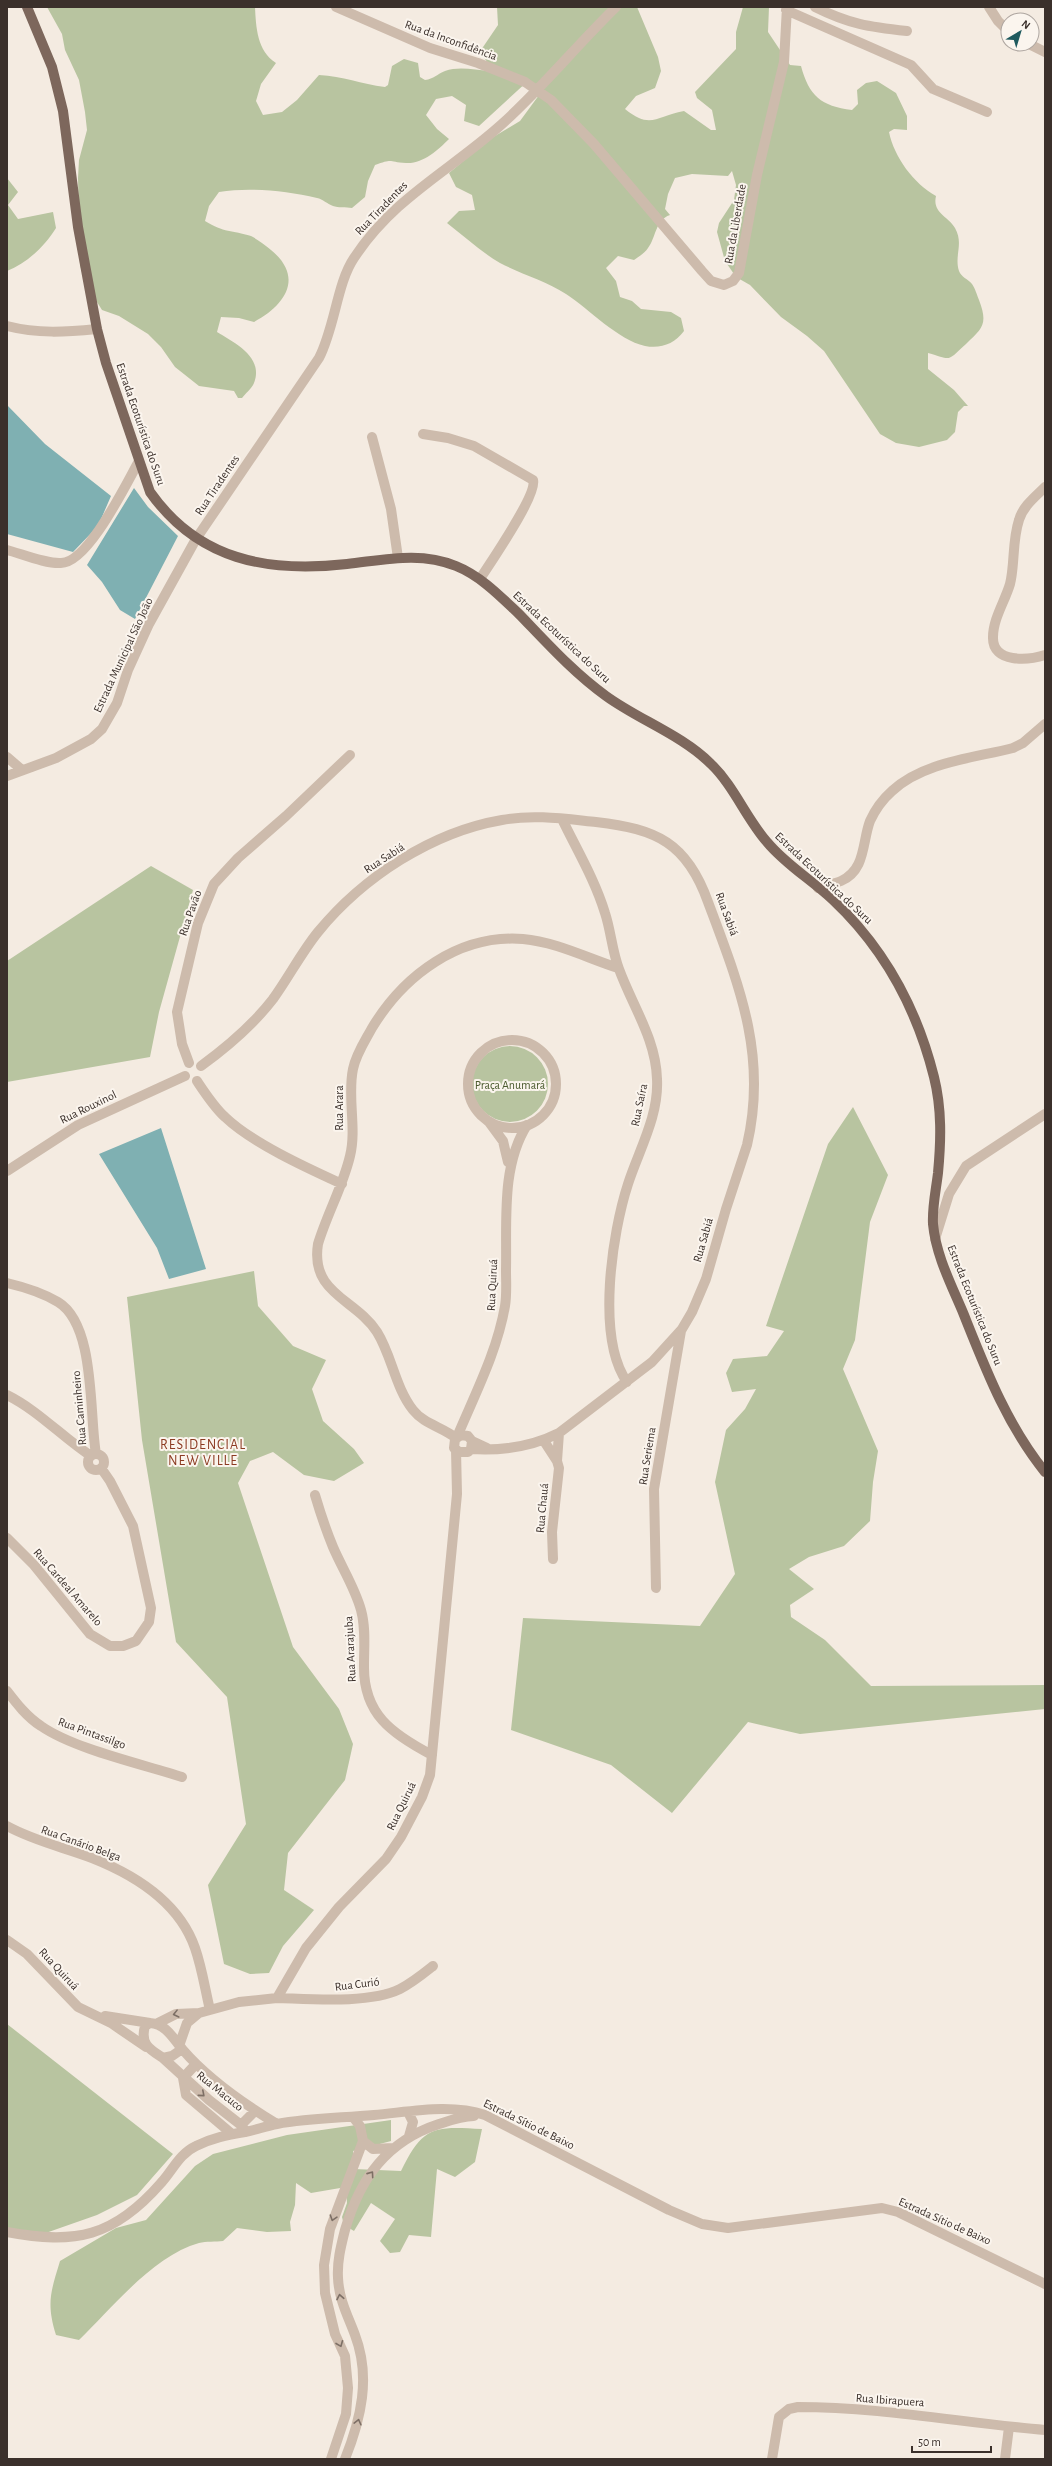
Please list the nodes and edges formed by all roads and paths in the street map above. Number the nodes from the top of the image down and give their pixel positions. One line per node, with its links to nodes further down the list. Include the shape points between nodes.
1 (28, 7): 12 (main road, Estrada Ecoturística do Suru, via 52,67 63,111 78,227)
2 (336, 7): 9 (street, Rua da Inconfidência, via 430,48 478,63)
3 (616, 7): 9 (street, Rua Tiradentes)
4 (815, 7): 8 (street, via 841,20 862,26)
5 (989, 7): 7 (street)
6 (786, 8): 9 (street, Rua da Liberdade, via 784,62 757,175 739,273 729,284 717,284 702,271 565,112); 10 (street, via 911,65 933,88)
7 (1000, 23)
8 (907, 31)
9 (536, 89): 17 (street, Rua Tiradentes, via 487,137 421,186 362,246 347,272 330,334 319,358)
10 (987, 112)
11 (7, 326): 12 (street, via 50,333)
12 (97, 329): 15 (main road, Estrada Ecoturística do Suru)
13 (423, 434): 20 (street, via 474,446 533,480 534,488 523,509)
14 (372, 436): 19 (street, via 391,509)
15 (139, 461): 17 (main road, Estrada Ecoturística do Suru, via 150,492 163,511); 18 (street, via 108,515 77,558 60,564)
16 (1045, 487): 21 (street, via 1029,503 1019,521 1010,583 993,636 995,646 1007,657 1020,660)
17 (196, 539): 19 (main road, Estrada Ecoturística do Suru, via 246,561 280,566 342,565); 25 (street, Estrada Municipal São João, via 149,624 128,670 117,703 102,729 91,739 56,758)
18 (7, 550)
19 (398, 558): 20 (main road, Estrada Ecoturística do Suru, via 438,560 458,566)
20 (480, 579): 28 (main road, Estrada Ecoturística do Suru, via 596,689 694,750 713,765 764,840 782,859)
21 (1045, 655)
22 (1045, 724): 28 (street, via 1013,748 932,768 907,780 893,791 875,812 870,821 865,850 851,874 842,881)
23 (350, 755): 30 (street, Rua Pavão, via 238,858 214,884 198,923 177,1012 182,1044)
24 (7, 757): 25 (street)
25 (22, 770): 26 (street, Estrada Municipal São João)
26 (7, 776)
27 (562, 819): 29 (street, Rua Saíra, via 599,896); 31 (street, Rua Sabiá, via 524,818 483,824 434,842 382,873 347,900 330,918 304,950 272,1001 246,1028); 42 (street, Rua Sabiá, via 644,831 662,839 686,858 696,871 726,950 751,1034 756,1074 753,1120 706,1279)
28 (818, 888): 40 (main road, Estrada Ecoturística do Suru, via 860,928 880,952 904,994 918,1026 934,1077 939,1107 939,1156 933,1220)
29 (618, 968): 39 (street, Rua Arara, via 551,944 508,939 476,945 447,955 415,974 388,1004 358,1054 351,1084 352,1145); 43 (street, Rua Saíra, via 646,1030 658,1080 650,1124 622,1205 611,1267 610,1314 614,1348 619,1370)
30 (189, 1063): 31 (street); 32 (street, via 185,1068)
31 (201, 1066): 33 (street, via 202,1075)
32 (185, 1076): 33 (street, via 190,1080); 37 (street, Rua Rouxinol, via 78,1125)
33 (197, 1080): 39 (street, via 234,1126)
34 (1045, 1114): 40 (street, via 966,1166 950,1194)
35 (488, 1121): 36 (street, via 509,1128); 36 (street, via 477,1110 470,1097 468,1082 471,1067 479,1054 491,1045 505,1040 520,1041 534,1046 546,1056 553,1069 556,1084 553,1099 546,1112); 38 (street, via 505,1145)
36 (527, 1125): 38 (street, via 514,1150)
37 (7, 1171)
38 (509, 1174): 45 (street, Rua Quiruá, via 506,1304 493,1354)
39 (342, 1184): 48 (street, Rua Arara, via 318,1244 316,1252 319,1270 328,1287 377,1331 412,1409 435,1428 447,1432)
40 (935, 1239): 52 (main road, Estrada Ecoturística do Suru, via 1000,1403 1023,1442)
41 (7, 1283): 51 (street, Rua Caminheiro, via 58,1302 76,1323 83,1340 91,1377)
42 (682, 1329): 43 (street, Rua Sabiá, via 666,1349); 57 (street, Rua Seriema, via 654,1489)
43 (627, 1382): 46 (street, Rua Sabiá)
44 (7, 1395): 51 (street, via 36,1412)
45 (466, 1414): 48 (street, Rua Quiruá); 49 (street, Rua Quiruá)
46 (559, 1433): 47 (street, Rua Sabiá); 50 (street, Rua Chauá)
47 (544, 1441): 49 (street, Rua Sabiá, via 492,1450); 50 (street)
48 (455, 1442): 49 (street, via 461,1435); 49 (street, via 462,1453); 53 (street, Rua Quiruá)
49 (470, 1445): 53 (street, Rua Quiruá)
50 (557, 1461): 56 (street, Rua Chauá)
51 (94, 1462): 55 (street, Rua Cardeal Amarelo, via 118,1496 133,1526 151,1608 149,1622 136,1641 123,1646 110,1646 95,1638 34,1565)
52 (1043, 1467)
53 (457, 1481): 59 (street, Rua Quiruá)
54 (315, 1495): 59 (street, Rua Ararajuba, via 333,1547 361,1609 364,1633 364,1682 369,1699 392,1731)
55 (7, 1538)
56 (553, 1559)
57 (656, 1588)
58 (7, 1691): 60 (street, Rua Pintassilgo, via 32,1719 52,1733)
59 (432, 1755): 64 (street, Rua Quiruá, via 430,1775 422,1798 401,1837 386,1859 339,1907 306,1948)
60 (182, 1777)
61 (7, 1826): 65 (street, Rua Canário Belga, via 38,1841 113,1867 153,1890 168,1904 188,1932 195,1948)
62 (7, 1940): 67 (street, Rua Quiruá, via 27,1954 74,2003)
63 (433, 1966): 64 (street, Rua Curió, via 404,1987 383,1994 330,2000)
64 (277, 1998): 65 (street, via 239,2002)
65 (210, 2010): 66 (street)
66 (199, 2013): 68 (street, one-way to 68, via 176,2014); 69 (street, via 187,2023)
67 (93, 2015): 68 (street, Rua Quiruá); 70 (street, Rua Quiruá, via 114,2025)
68 (153, 2023): 69 (street, Rua Macuco); 70 (street, via 144,2030 143,2039)
69 (181, 2046): 71 (street, via 172,2056); 72 (street, Rua Macuco)
70 (146, 2047): 71 (street, Rua Macuco)
71 (163, 2058): 73 (street, Rua Macuco)
72 (196, 2064): 73 (street, Rua Macuco); 74 (street, Rua Macuco)
73 (182, 2078): 80 (street, Rua Macuco, one-way to 80); 82 (street, Rua Macuco, via 186,2095)
74 (255, 2111): 79 (street, Rua Macuco); 80 (street, Rua Macuco)
75 (408, 2112): 76 (street, Estrada Sítio de Baixo, via 455,2110); 77 (street, Estrada Sítio de Baixo); 83 (street, via 413,2122)
76 (485, 2115): 83 (street, via 454,2119); 87 (street, Estrada Sítio de Baixo, via 669,2210 702,2224 728,2228 882,2208 898,2212)
77 (366, 2116): 78 (street, Estrada Sítio de Baixo); 81 (street)
78 (353, 2117): 79 (street, Estrada Sítio de Baixo); 81 (street)
79 (277, 2124): 80 (street, Estrada Sítio de Baixo)
80 (243, 2128): 82 (street, Estrada Sítio de Baixo)
81 (361, 2130): 84 (street)
82 (232, 2134): 86 (street, Estrada Sítio de Baixo, via 216,2137 184,2152 162,2182 142,2203 115,2223 85,2236 67,2238 44,2239)
83 (409, 2136): 85 (street)
84 (363, 2141): 85 (street, via 373,2149); 90 (street, one-way to 90, via 330,2229 324,2265 325,2293 345,2356 348,2388 346,2414)
85 (394, 2148): 91 (street, one-way to 85, via 359,2420 364,2371 360,2352 344,2312 338,2262 348,2220 361,2188 379,2162)
86 (7, 2232)
87 (1045, 2284)
88 (1009, 2427): 89 (street, Rua Ibirapuera); 92 (street, Rua Ibirapuera, via 932,2416 798,2407 789,2409 779,2417); 93 (street)
89 (1045, 2430)
90 (331, 2459)
91 (345, 2459)
92 (772, 2459)
93 (1005, 2459)

